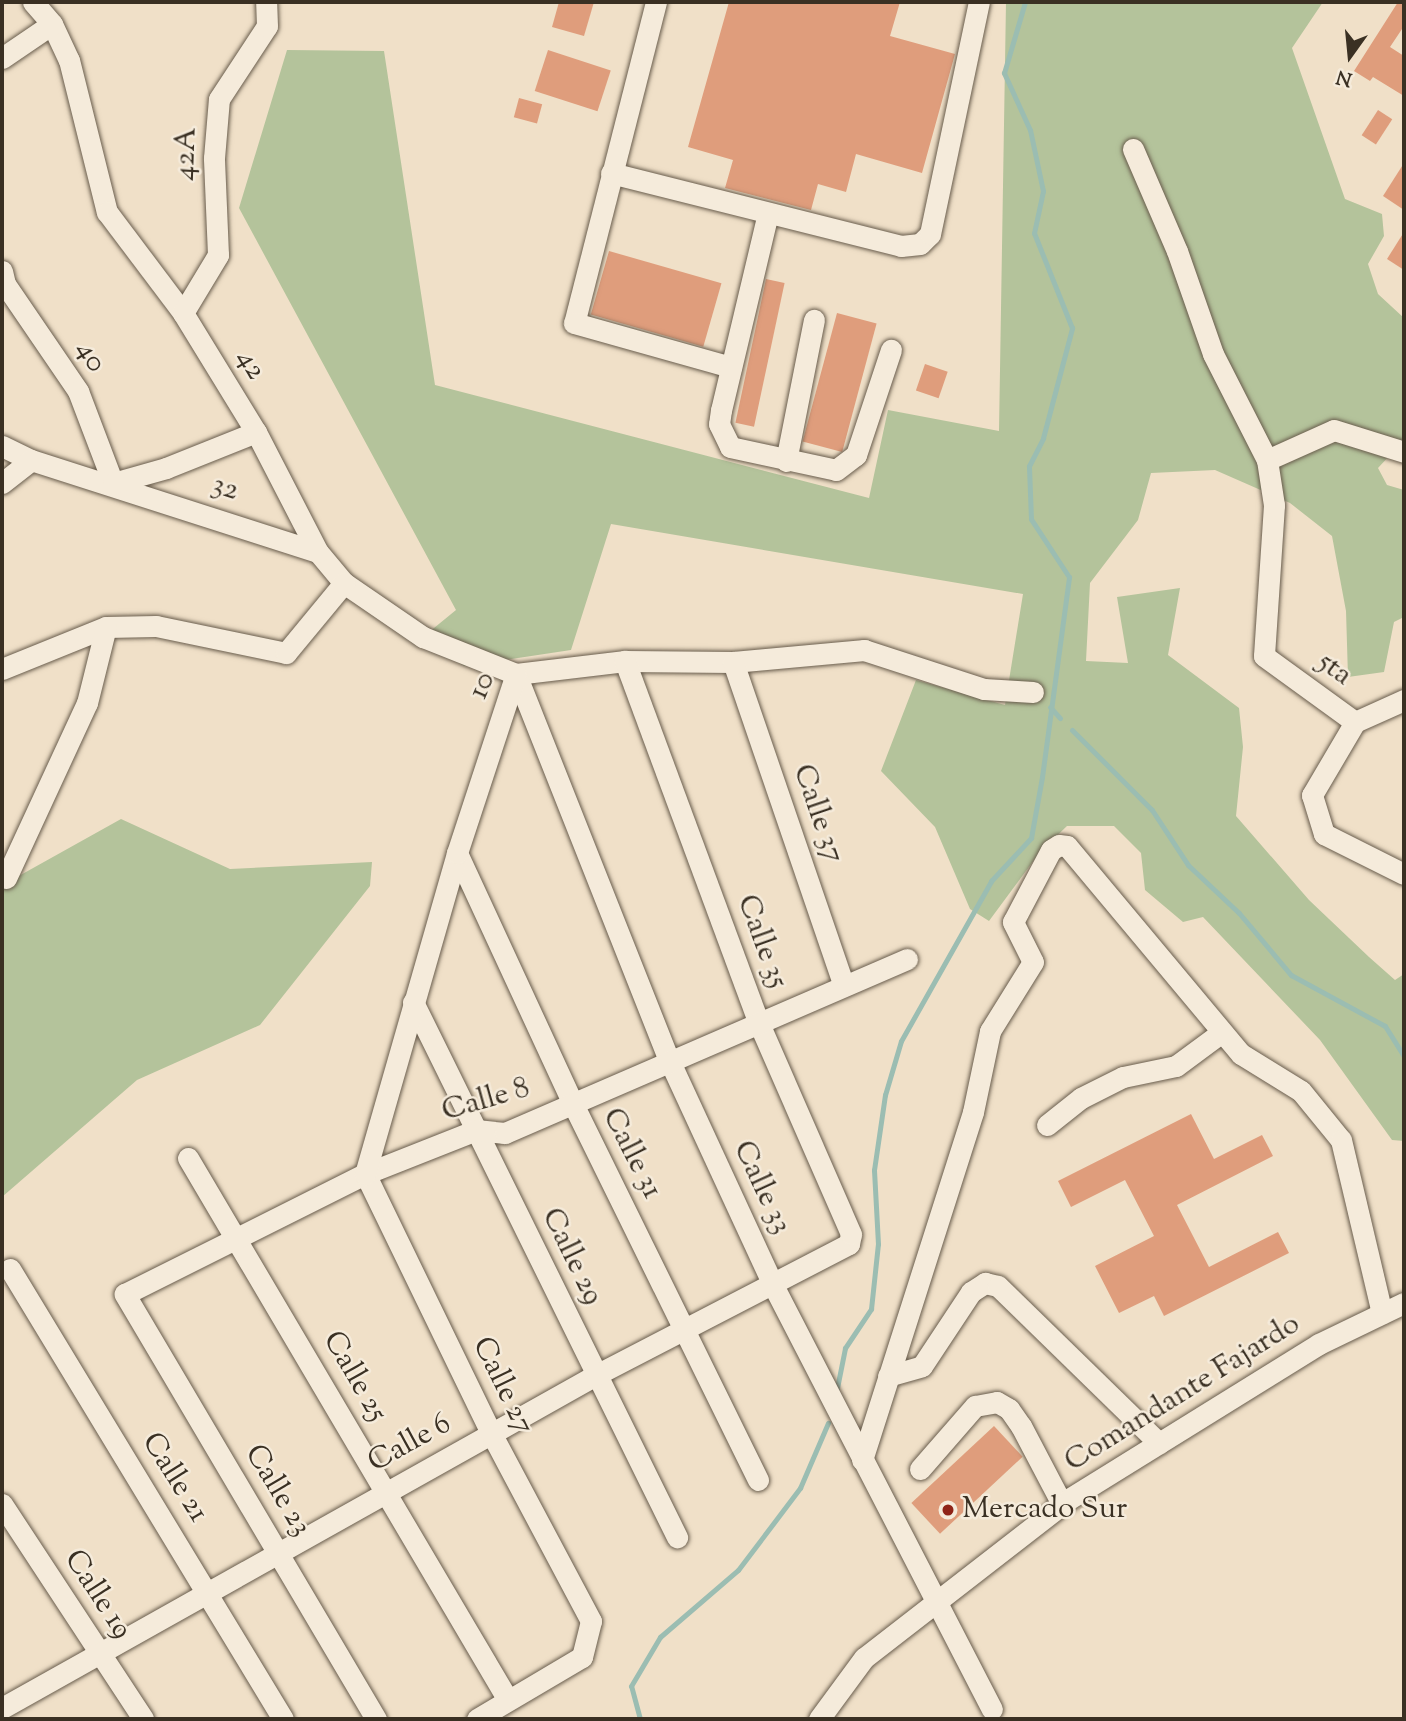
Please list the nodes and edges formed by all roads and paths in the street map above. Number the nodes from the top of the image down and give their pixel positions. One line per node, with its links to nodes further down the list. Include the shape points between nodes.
1 (33, 2): 5 (street, 42)
2 (266, 2): 11 (street, 42A, via 267,26 219,99 214,158 218,255)
3 (656, 2): 8 (street)
4 (979, 2): 9 (street, via 930,233 920,244 901,246)
5 (52, 24): 6 (street); 11 (street, 42, via 69,60 107,212)
6 (2, 58)
7 (1133, 149): 19 (street, via 1177,251 1213,354)
8 (611, 173): 9 (street); 14 (street, via 574,323)
9 (768, 213): 14 (street)
10 (3, 284): 22 (street, 40, via 78,391)
11 (183, 313): 15 (street, 42)
12 (814, 320): 20 (street)
13 (891, 350): 20 (street, via 856,455 836,470)
14 (732, 367): 20 (street, via 719,424 723,437 730,447)
15 (256, 432): 22 (street, via 166,468); 23 (street, 42)
16 (2, 446): 18 (street, 32)
17 (1398, 452): 19 (street, via 1334,430)
18 (31, 460): 21 (street); 22 (street, 32)
19 (1267, 460): 32 (street, 5ta, via 1274,505 1264,656)
20 (786, 461)
21 (2, 483)
22 (113, 483): 23 (street, 32)
23 (318, 552): 24 (street, 42)
24 (344, 583): 25 (street, via 286,653 156,626); 29 (street, 42, via 423,637)
25 (107, 627): 28 (street); 35 (street, via 87,702)
26 (625, 661): 27 (street, 10); 29 (street, 10); 39 (street, Calle 35)
27 (733, 662): 30 (street, 10, via 864,650 984,690); 37 (street, Calle 37)
28 (2, 669)
29 (516, 674): 33 (street, 10); 41 (street, Calle 33)
30 (1032, 692)
31 (1404, 700): 32 (street)
32 (1355, 722): 34 (street, 5ta, via 1312,795 1324,834)
33 (457, 853): 38 (street, 10); 42 (street, Calle 31)
34 (1404, 874)
35 (6, 878)
36 (906, 959): 37 (street, Calle 8)
37 (844, 986): 39 (street, Calle 8)
38 (413, 1002): 44 (street, Calle 29); 46 (street, 10)
39 (758, 1021): 41 (street, Calle 8); 48 (street, Calle 35)
40 (1222, 1032): 43 (street, via 1175,1066 1123,1077 1081,1098); 53 (street, via 1241,1054 1301,1091 1341,1140); 56 (street, via 1067,846 1051,850 1013,922 1033,962 990,1031 973,1112)
41 (670, 1062): 42 (street, Calle 8); 50 (street, Calle 33)
42 (573, 1104): 44 (street, Calle 8, via 505,1133); 54 (street, Calle 31)
43 (1047, 1125)
44 (476, 1130): 46 (street, Calle 8); 55 (street, Calle 29)
45 (188, 1158): 47 (street, Calle 25)
46 (365, 1174): 47 (street, Calle 8); 57 (street, Calle 27)
47 (237, 1236): 51 (street, Calle 8); 62 (street, Calle 25)
48 (852, 1240): 50 (street, Calle 6)
49 (10, 1269): 67 (street, Calle 21)
50 (774, 1287): 54 (street, Calle 6); 59 (street, Calle 33)
51 (125, 1294): 66 (street, Calle 23)
52 (1404, 1303): 53 (street, Comandante Fajardo)
53 (1382, 1313): 58 (street, Comandante Fajardo, via 1320,1344)
54 (686, 1328): 55 (street, Calle 6); 61 (street, Calle 31)
55 (596, 1375): 57 (street, Calle 6); 65 (street, Calle 29)
56 (888, 1376): 58 (street, via 922,1366 971,1292 985,1283 998,1286); 59 (street)
57 (491, 1433): 62 (street, Calle 6); 70 (street, Calle 27, via 592,1622 582,1657)
58 (1159, 1443): 64 (street, Comandante Fajardo)
59 (862, 1460): 68 (street, Calle 33)
60 (919, 1469): 64 (street, via 975,1406 997,1402 1009,1409 1021,1426)
61 (758, 1480)
62 (387, 1491): 66 (street, Calle 6); 70 (street, Calle 25)
63 (2, 1504): 69 (street, Calle 19)
64 (1062, 1504): 68 (street, Comandante Fajardo)
65 (677, 1537)
66 (278, 1551): 67 (street, Calle 6); 75 (street, Calle 23)
67 (210, 1593): 69 (street, Calle 6); 74 (street, Calle 21)
68 (937, 1601): 71 (street, Calle 33); 77 (street, Comandante Fajardo, via 864,1658)
69 (100, 1654): 72 (street, Calle 6); 73 (street, Calle 19)
70 (508, 1700): 76 (street)
71 (992, 1709)
72 (5, 1710)
73 (143, 1719)
74 (283, 1719)
75 (376, 1719)
76 (477, 1719)
77 (819, 1719)

